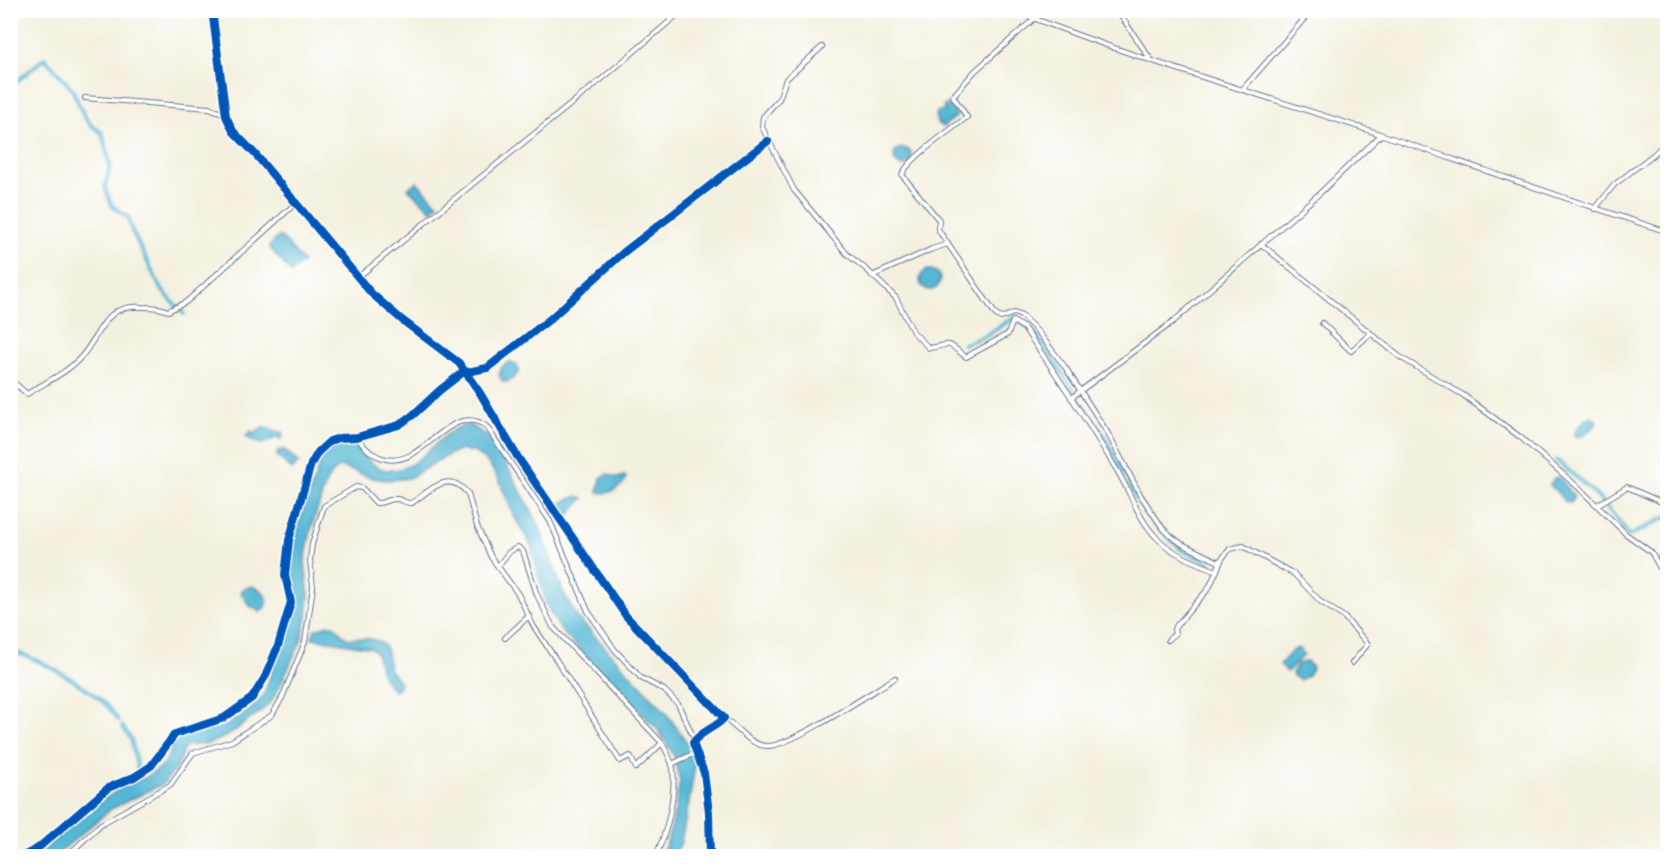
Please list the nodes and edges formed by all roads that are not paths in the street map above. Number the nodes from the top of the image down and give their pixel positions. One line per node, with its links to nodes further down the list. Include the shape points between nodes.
1 (212, 10): 11 (street)
2 (683, 10): 21 (street)
3 (1018, 10): 6 (street)
4 (1117, 10): 8 (street)
5 (1312, 10): 9 (street)
6 (1034, 19): 8 (street); 18 (street, via 953,96 967,117 902,175 939,220 939,229)
7 (822, 47): 14 (street, via 786,79 779,99 763,117 762,127)
8 (1152, 61): 9 (street)
9 (1242, 90): 12 (street)
10 (85, 98): 11 (street, via 209,108)
11 (225, 114): 15 (street, via 233,131)
12 (1381, 134): 16 (street); 19 (street)
13 (1668, 140): 16 (street, via 1614,185)
14 (768, 141): 20 (street, via 794,190 847,254); 24 (street, via 624,252 519,344 487,368)
15 (296, 203): 21 (street); 25 (street, via 186,302 168,311 159,307 120,309 106,319 83,356 27,394)
16 (1595, 209): 17 (street)
17 (1668, 232)
18 (948, 244): 20 (street); 26 (street, via 996,315 1022,316 1044,339)
19 (1262, 244): 23 (street); 26 (street, via 1155,337)
20 (872, 276): 27 (street, via 896,298 913,332 929,348 948,344 966,357 1008,334 1011,323 1016,322)
21 (357, 278): 24 (street, via 394,314)
22 (1322, 323): 23 (street, via 1351,351)
23 (1370, 334): 30 (street, via 1520,437)
24 (466, 372): 28 (street, via 399,425); 40 (street, via 517,456 626,616)
25 (10, 379)
26 (1080, 391): 27 (street); 31 (street, via 1162,527 1182,544)
27 (1071, 398): 33 (street, via 1115,466 1138,513 1157,538 1188,561)
28 (357, 437): 41 (street, via 375,455 396,460 412,456 457,423 478,420 486,426 550,521 588,611 615,650 641,678 664,690 678,704); 45 (street, via 330,441 310,464 287,553 285,575 291,602 278,646 252,698 224,718 175,735 151,766 108,788 38,848)
29 (1668, 501): 30 (street, via 1661,502 1627,487)
30 (1597, 506): 34 (street, via 1651,552)
31 (1222, 561): 33 (street); 38 (street, via 1230,549 1244,546 1294,574 1321,602 1344,617 1368,644)
32 (498, 566): 35 (street); 42 (street, via 513,549 523,551 537,595 553,627); 46 (street, via 484,545 468,494 454,483 437,484 408,504 398,499 376,503 356,487 324,506 310,560 313,587 305,642 272,715 232,741 193,753 170,785 101,824)
33 (1217, 571): 37 (street, via 1209,588)
34 (1668, 582)
35 (529, 616): 36 (street); 42 (street, via 620,761 630,756 636,768)
36 (505, 638)
37 (1168, 640)
38 (1352, 663)
39 (895, 678): 40 (street, via 793,738 768,747 754,743)
40 (724, 718): 41 (street)
41 (695, 740): 43 (street)
42 (662, 743): 44 (street)
43 (698, 752): 44 (street); 48 (street, via 709,812)
44 (672, 764): 47 (street, via 673,792)
45 (23, 856)
46 (67, 856)
47 (655, 856)
48 (710, 856)

